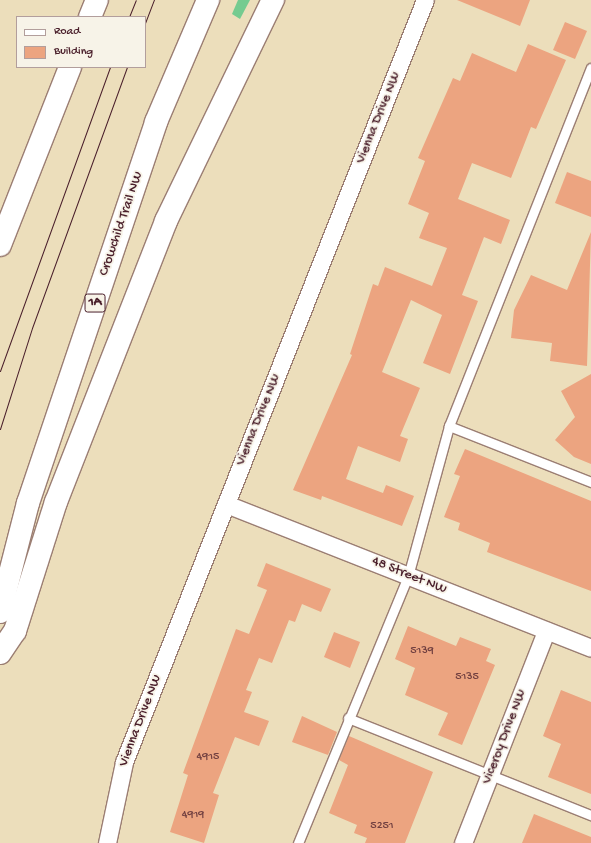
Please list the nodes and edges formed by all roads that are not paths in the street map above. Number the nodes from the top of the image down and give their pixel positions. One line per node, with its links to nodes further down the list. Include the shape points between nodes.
1 (84, 0): 6 (highway)
2 (97, 0): 7 (highway)
3 (208, 0): 15 (highway, Crowchild Trail NW / 1A, via 156,122 28,503)
4 (273, 0): 18 (highway, via 166,221 56,502 15,631)
5 (425, 0): 13 (street, Vienna Drive NW)
6 (86, 16)
7 (90, 16)
8 (70, 68): 10 (highway)
9 (591, 68): 11 (lane)
10 (0, 245)
11 (449, 426): 12 (lane); 14 (lane)
12 (591, 482)
13 (226, 504): 14 (street, 48 Street NW); 22 (street, Vienna Drive NW, via 124,762)
14 (408, 576): 16 (street, 48 Street NW); 19 (lane)
15 (0, 612)
16 (546, 631): 17 (street, 48 Street NW); 20 (street, Viceroy Drive NW)
17 (591, 648)
18 (0, 653)
19 (348, 718): 20 (lane); 23 (lane)
20 (490, 774): 21 (lane); 24 (street, Viceroy Drive NW)
21 (591, 815)
22 (107, 843)
23 (298, 843)
24 (463, 843)

